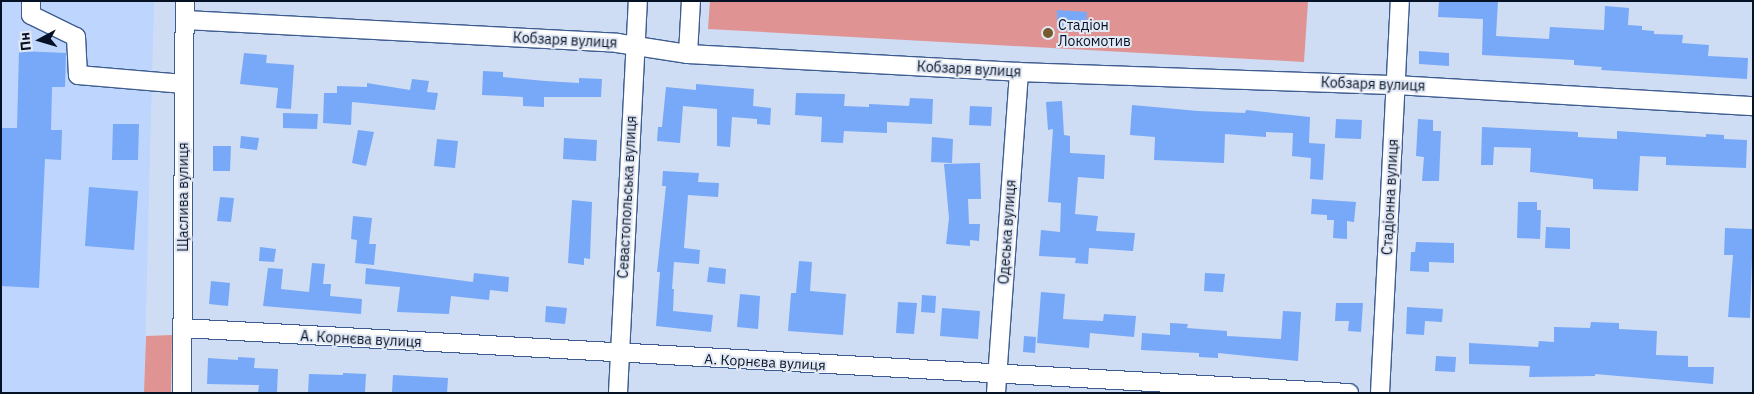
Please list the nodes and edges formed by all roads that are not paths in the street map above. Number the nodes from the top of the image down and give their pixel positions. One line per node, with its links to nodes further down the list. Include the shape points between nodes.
1 (31, 1): 10 (street, via 31,15 76,37 78,75)
2 (185, 1): 6 (street, Щаслива вулиця)
3 (638, 1): 7 (street, Севастопольська вулиця)
4 (691, 1): 8 (street)
5 (1400, 1): 11 (street, Стадіонна вулиця)
6 (185, 20): 7 (street, Кобзаря вулиця); 10 (street, Щаслива вулиця)
7 (635, 45): 8 (street, Кобзаря вулиця); 14 (street, Севастопольська вулиця)
8 (688, 54): 9 (street, Кобзаря вулиця)
9 (1019, 72): 11 (street, Кобзаря вулиця); 15 (street, Одеська вулиця)
10 (184, 84): 13 (street, Щаслива вулиця)
11 (1396, 85): 12 (street, Кобзаря вулиця); 20 (street, Стадіонна вулиця)
12 (1753, 106)
13 (182, 328): 14 (street, А. Корнєва вулиця); 16 (street, Щаслива вулиця)
14 (620, 354): 15 (street, А. Корнєва вулиця); 17 (street, Севастопольська вулиця)
15 (996, 374): 18 (street, Одеська вулиця); 19 (street, А. Корнєва вулиця)
16 (182, 393)
17 (618, 393)
18 (996, 393)
19 (1348, 393)
20 (1380, 393)

